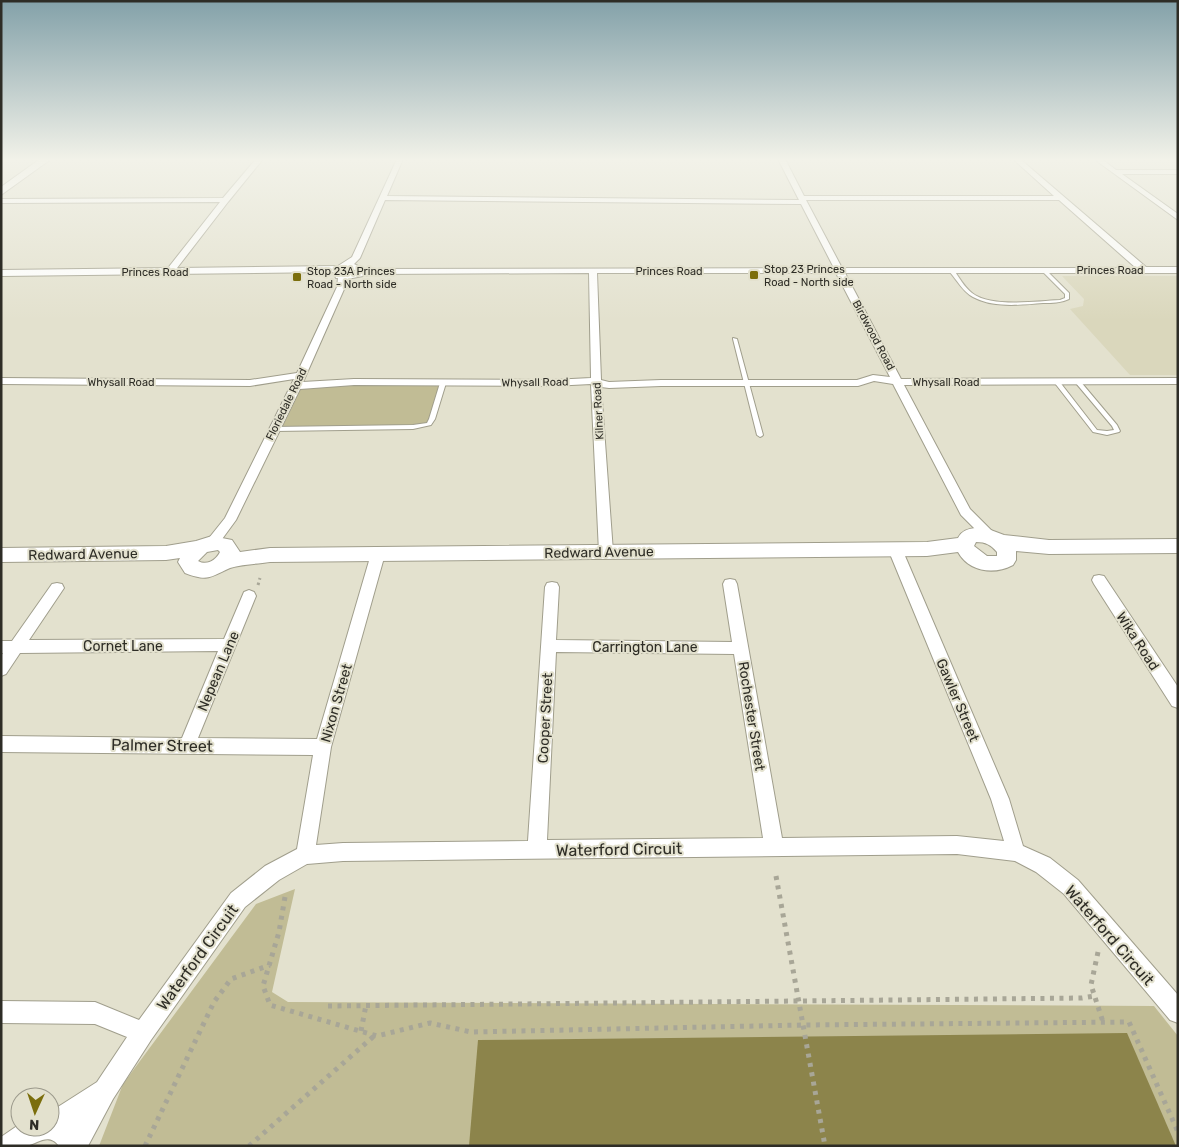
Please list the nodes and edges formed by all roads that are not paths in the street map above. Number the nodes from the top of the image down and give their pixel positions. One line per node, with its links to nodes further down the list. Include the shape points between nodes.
1 (216, 213): 12 (street)
2 (377, 213): 5 (street, Floriedale Road)
3 (809, 213): 6 (street, Birdwood Road)
4 (1077, 213): 9 (street)
5 (357, 268): 11 (street, Princes Road, via 387,271); 14 (street, Floriedale Road); 14 (street, Princes Road)
6 (840, 270): 7 (street, Princes Road); 11 (street, Princes Road); 19 (street, Birdwood Road)
7 (951, 270): 8 (street, Princes Road); 8 (lane, Princes Road, via 972,295 982,300 1066,299 1067,294)
8 (1043, 270): 9 (street, Princes Road)
9 (1144, 270): 10 (street, Princes Road)
10 (1178, 270)
11 (593, 271): 23 (street, Kilner Road)
12 (170, 272): 13 (street, Princes Road); 14 (street, Princes Road, via 310,271)
13 (1, 273)
14 (341, 275): 16 (street, Floriedale Road)
15 (736, 339): 24 (lane)
16 (301, 375): 17 (street, Whysall Road, via 250,383); 25 (street, Floriedale Road)
17 (1, 381)
18 (1178, 381): 21 (street, Whysall Road)
19 (899, 382): 20 (street, Whysall Road); 24 (street, Whysall Road, via 874,378 858,382); 28 (street, Birdwood Road)
20 (1057, 382): 21 (street, Whysall Road); 21 (lane, via 1095,431 1117,431)
21 (1078, 382)
22 (443, 383): 23 (street, Whysall Road, via 586,380); 25 (street, Whysall Road, via 354,382); 26 (lane, via 429,424)
23 (596, 383): 24 (street, Whysall Road); 34 (street, Kilner Road)
24 (747, 383): 27 (lane)
25 (296, 386): 26 (street, Floriedale Road)
26 (275, 429): 33 (street, Floriedale Road)
27 (760, 435)
28 (965, 512): 29 (street, Birdwood Road); 30 (street, Birdwood Road)
29 (1000, 545): 30 (street, via 979,535); 30 (street, via 1003,562 994,564 984,563); 31 (street)
30 (969, 546): 32 (street, Redward Avenue)
31 (1178, 546)
32 (895, 549): 34 (street, Redward Avenue); 53 (street, Gawler Street, via 1000,799)
33 (213, 552): 35 (street, Redward Avenue); 36 (street, Redward Avenue)
34 (606, 552): 35 (street, Redward Avenue)
35 (378, 554): 50 (street, Nixon Street)
36 (1, 555)
37 (1099, 580): 47 (street, Wika Road)
38 (730, 584): 45 (street, Rochester Street)
39 (552, 587): 43 (street, Cooper Street)
40 (57, 588): 44 (street)
41 (249, 596): 42 (street, Nepean Lane)
42 (230, 645): 44 (street, Cornet Lane); 49 (street, Nepean Lane)
43 (548, 646): 45 (street, Carrington Lane); 52 (street, Cooper Street)
44 (9, 647): 46 (street)
45 (741, 648): 51 (street, Rochester Street)
46 (1, 669)
47 (1178, 702)
48 (1, 744): 49 (street, Palmer Street)
49 (187, 745): 50 (street, Palmer Street)
50 (323, 748): 54 (street, Nixon Street)
51 (774, 847): 52 (street, Waterford Circuit); 53 (street, Waterford Circuit, via 957,845)
52 (537, 850): 54 (street, Waterford Circuit)
53 (1016, 852): 56 (street, Waterford Circuit, via 1043,865 1071,887)
54 (305, 855): 57 (street, Waterford Circuit, via 272,873 238,900)
55 (1, 1012): 57 (street, via 95,1013)
56 (1178, 1012)
57 (144, 1032): 58 (street, Waterford Circuit)
58 (105, 1091): 59 (street, Waterford Circuit); 61 (street, Waterford Circuit)
59 (60, 1120)
60 (60, 1131): 61 (street)
61 (74, 1146)

